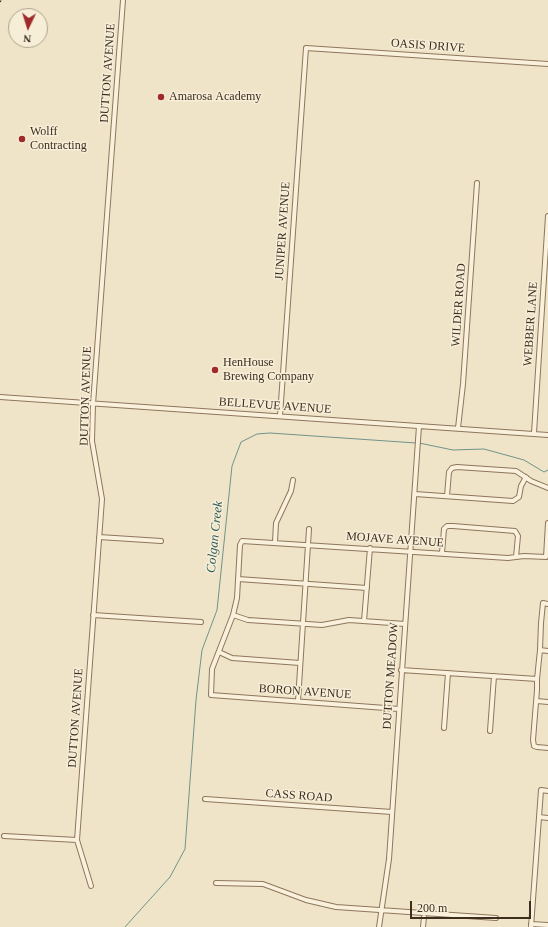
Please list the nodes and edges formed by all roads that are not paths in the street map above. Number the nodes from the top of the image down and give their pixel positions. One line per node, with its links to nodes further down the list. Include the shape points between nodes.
1 (123, 0): 7 (street, DUTTON AVENUE)
2 (306, 48): 3 (street, OASIS DRIVE); 8 (street, JUNIPER AVENUE)
3 (548, 64)
4 (477, 183): 10 (street, WILDER ROAD)
5 (548, 216): 11 (street, WEBBER LANE)
6 (0, 397): 7 (street, BELLEVUE AVENUE)
7 (93, 404): 8 (street, BELLEVUE AVENUE); 20 (street, DUTTON AVENUE, via 92,441 102,499)
8 (280, 416): 9 (street, BELLEVUE AVENUE)
9 (419, 426): 10 (street, BELLEVUE AVENUE); 16 (street, DUTTON MEADOW)
10 (458, 428): 11 (street, BELLEVUE AVENUE)
11 (534, 433): 12 (street, BELLEVUE AVENUE)
12 (548, 435)
13 (526, 477): 15 (street); 17 (street, via 518,497 513,501); 17 (street, via 511,470 454,467 449,472)
14 (293, 480): 22 (street, via 291,491 276,522)
15 (548, 488)
16 (415, 494): 17 (street); 25 (street, DUTTON MEADOW)
17 (447, 496)
18 (548, 523): 27 (street, MOJAVE AVENUE, via 546,557)
19 (309, 529): 23 (street)
20 (100, 537): 21 (street); 32 (street, DUTTON AVENUE)
21 (161, 541)
22 (274, 542): 23 (street, MOJAVE AVENUE); 28 (street, MOJAVE AVENUE, via 242,541)
23 (308, 545): 24 (street, MOJAVE AVENUE); 29 (street)
24 (370, 548): 25 (street, MOJAVE AVENUE); 30 (street)
25 (410, 551): 26 (street, MOJAVE AVENUE); 37 (street, DUTTON MEADOW)
26 (442, 553): 27 (street, MOJAVE AVENUE); 27 (street, via 444,529 453,526 515,531 518,536)
27 (516, 557)
28 (238, 579): 29 (street); 33 (street)
29 (305, 584): 30 (street); 36 (street)
30 (367, 588): 34 (street)
31 (546, 603): 38 (street)
32 (93, 615): 35 (street); 59 (street, DUTTON AVENUE)
33 (233, 615): 36 (street, via 248,620); 40 (street)
34 (364, 621): 36 (street); 37 (street)
35 (201, 622)
36 (303, 624): 41 (street)
37 (405, 624): 42 (street, DUTTON MEADOW)
38 (540, 650): 39 (street); 45 (street)
39 (548, 651)
40 (219, 652): 41 (street, via 232,658); 46 (street, BORON AVENUE, via 212,669 211,695)
41 (300, 663): 46 (street)
42 (402, 670): 43 (street); 49 (street, DUTTON MEADOW)
43 (448, 673): 44 (street); 50 (street)
44 (494, 676): 45 (street); 51 (street)
45 (536, 679): 47 (street)
46 (298, 701): 49 (street, BORON AVENUE)
47 (537, 701): 48 (street); 52 (street, via 534,746)
48 (548, 702)
49 (399, 709): 55 (street, DUTTON MEADOW)
50 (444, 728)
51 (490, 731)
52 (548, 748)
53 (548, 790): 56 (street, via 541,790)
54 (205, 799): 55 (street, CASS ROAD)
55 (392, 812): 62 (street, DUTTON MEADOW)
56 (539, 817): 57 (street); 65 (street)
57 (548, 818)
58 (4, 836): 59 (street)
59 (77, 840): 61 (street, DUTTON AVENUE)
60 (216, 883): 62 (street, via 263,884 336,908)
61 (91, 886)
62 (382, 911): 64 (street); 67 (street, DUTTON MEADOW)
63 (424, 917): 68 (street)
64 (496, 918)
65 (531, 925): 66 (street)
66 (548, 925)
67 (379, 927)
68 (423, 927)

